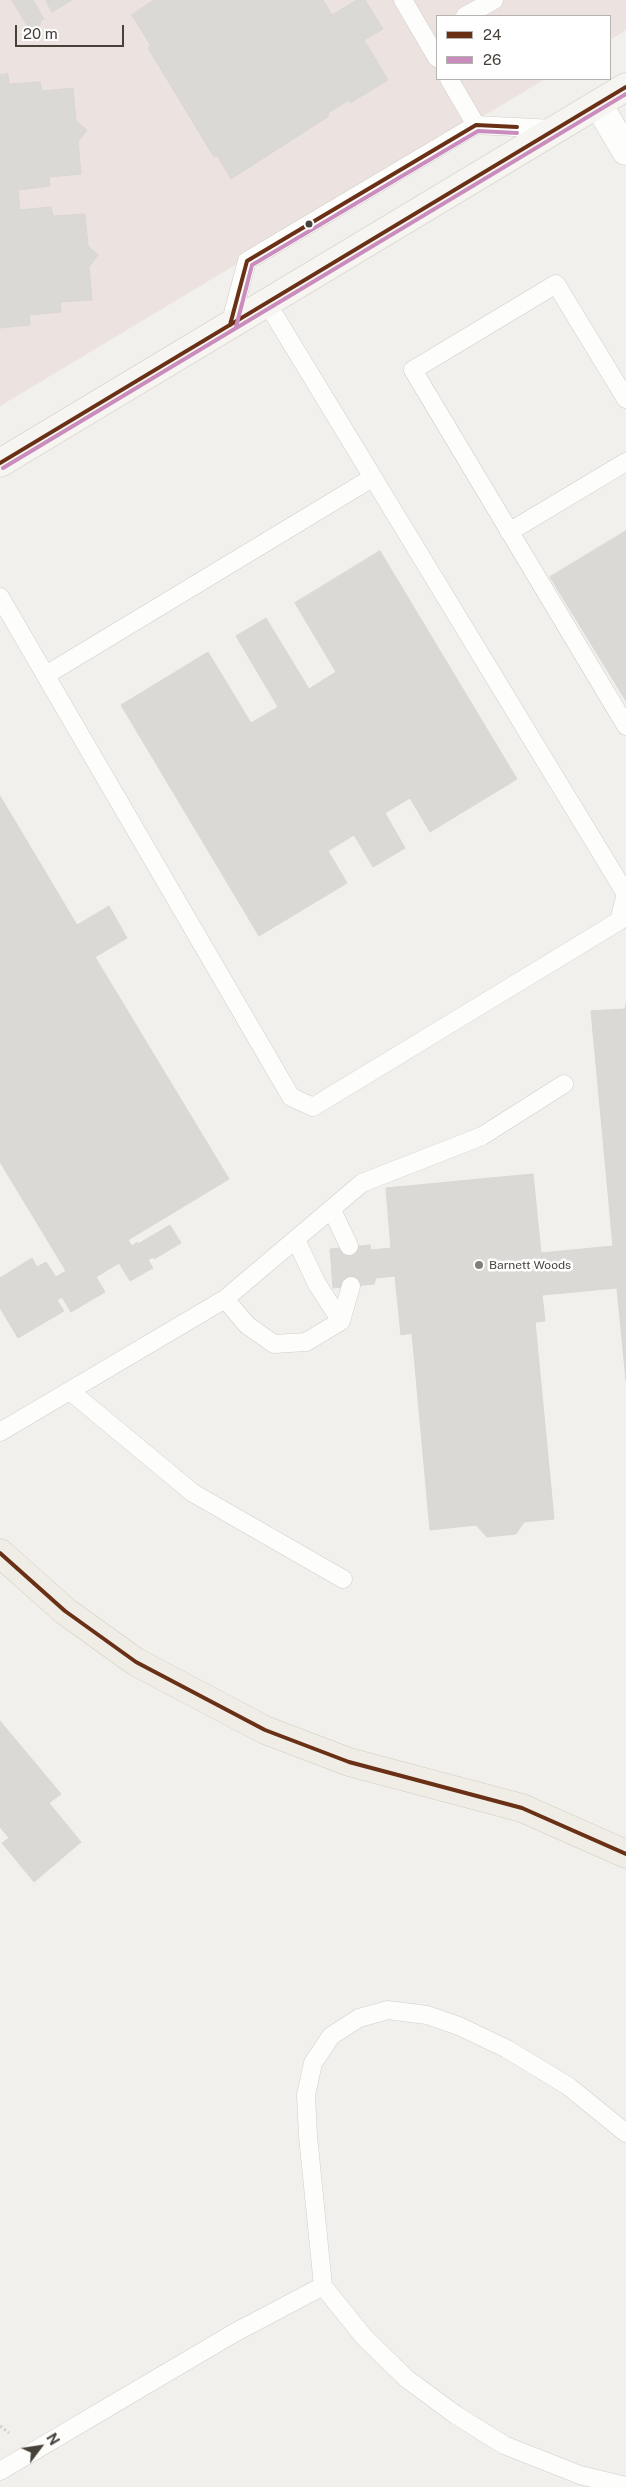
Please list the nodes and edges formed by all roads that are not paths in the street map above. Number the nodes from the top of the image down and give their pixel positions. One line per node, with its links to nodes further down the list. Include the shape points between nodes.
1 (403, 0): 4 (lane)
2 (494, 0): 3 (lane)
3 (467, 15)
4 (432, 35): 5 (lane)
5 (436, 53)
6 (450, 80): 9 (lane)
7 (626, 87): 8 (street)
8 (598, 104): 10 (street); 11 (street)
9 (476, 125): 10 (lane); 13 (lane, via 248,261)
10 (557, 129): 12 (street)
11 (626, 151)
12 (267, 303): 13 (street); 17 (lane)
13 (230, 325): 16 (street)
14 (626, 399): 18 (lane, via 556,284 414,370)
15 (626, 462): 18 (lane)
16 (0, 463)
17 (372, 478): 20 (lane); 20 (lane, via 626,894 619,921 322,1102 313,1107 291,1097)
18 (508, 532): 21 (lane)
19 (0, 597): 20 (lane)
20 (46, 675)
21 (626, 726)
22 (564, 1084): 23 (lane, via 482,1136 362,1183)
23 (332, 1210): 24 (lane); 25 (lane)
24 (296, 1240): 27 (lane); 28 (lane, via 317,1284)
25 (350, 1246)
26 (351, 1286): 28 (lane)
27 (226, 1299): 28 (lane, via 248,1325 274,1344 306,1342); 29 (lane)
28 (341, 1321)
29 (70, 1391): 30 (lane); 32 (lane, via 193,1494)
30 (0, 1432)
31 (0, 1553): 33 (main road, via 65,1611 136,1662 264,1730 349,1762 522,1808)
32 (343, 1578)
33 (626, 1854)
34 (626, 2133): 35 (lane, via 568,2086 507,2049 459,2026 427,2015 388,2010 359,2018 331,2036 313,2063 306,2094)
35 (323, 2286): 36 (lane, via 234,2333); 37 (lane, via 364,2337 407,2379 456,2415 504,2445 580,2475)
36 (0, 2470)
37 (626, 2486)

